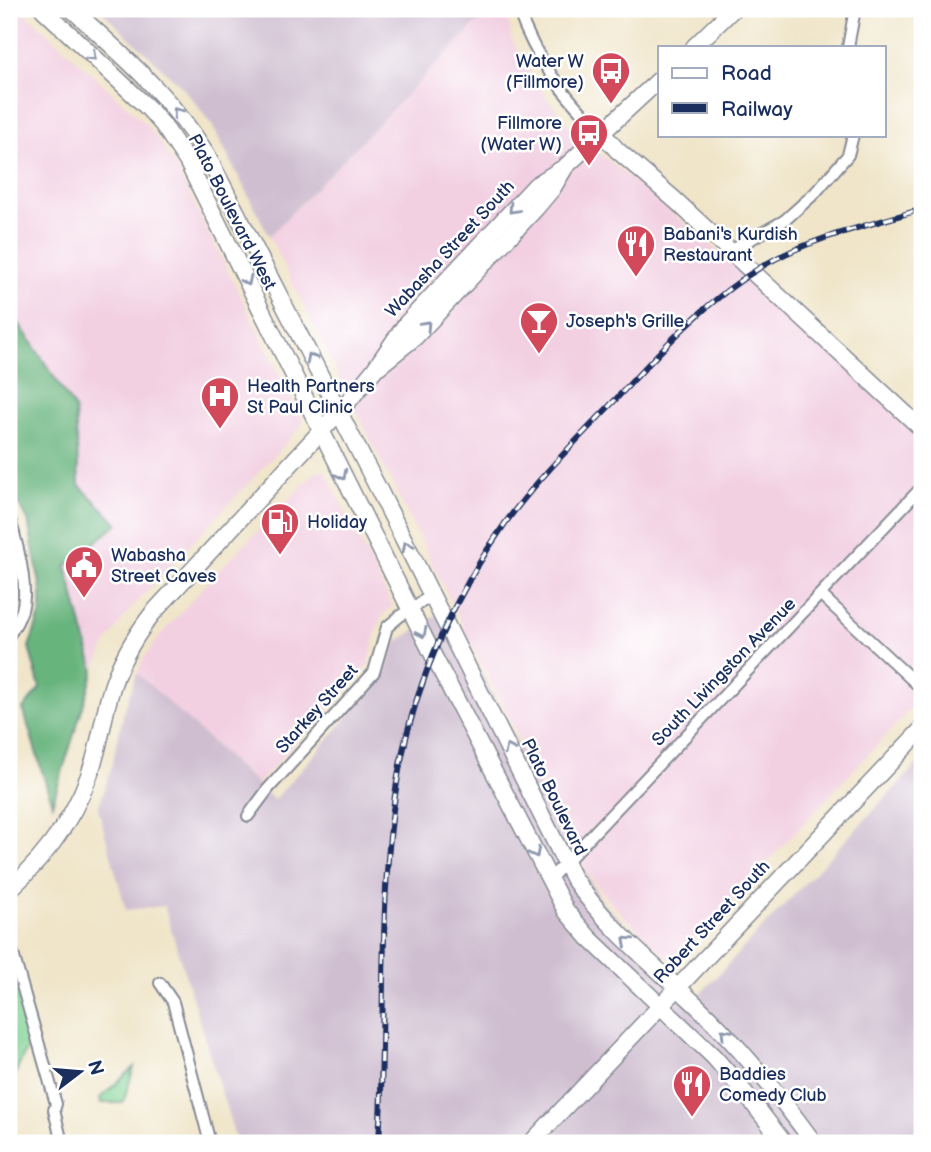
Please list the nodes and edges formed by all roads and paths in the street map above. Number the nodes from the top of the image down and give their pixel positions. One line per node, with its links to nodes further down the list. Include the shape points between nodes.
1 (43, 9): 16 (main road, Plato Boulevard West, one-way to 16, via 148,108 177,143)
2 (72, 9): 14 (main road, Plato Boulevard West, one-way to 2, via 196,136 161,92)
3 (519, 9): 11 (street, via 542,63)
4 (733, 9): 7 (main road)
5 (745, 9): 7 (main road)
6 (855, 9): 9 (street)
7 (709, 33): 8 (main road)
8 (695, 46)
9 (848, 46)
10 (658, 81): 11 (main road, Wabasha Street South)
11 (603, 134): 13 (main road); 14 (main road, Wabasha Street South, via 536,185 474,250 406,324)
12 (853, 136): 13 (street, via 848,155 815,193 785,220)
13 (730, 251): 15 (main road)
14 (339, 411): 16 (main road, Wabasha Street South); 19 (main road, Plato Boulevard, one-way to 14)
15 (922, 429)
16 (321, 432): 21 (main road, one-way to 21); 28 (main road, Wabasha Street South, via 137,635 116,676 96,756 75,808 51,847)
17 (922, 487): 20 (street, South Livingston Avenue)
18 (9, 516): 22 (street, via 23,591 23,609)
19 (432, 595): 21 (street, Starkey Street); 26 (main road, Plato Boulevard, one-way to 19)
20 (821, 595): 23 (street); 26 (street, South Livingston Avenue)
21 (410, 608): 25 (street, Starkey Street, via 387,627 374,672); 27 (main road, one-way to 27)
22 (11, 631)
23 (922, 690)
24 (922, 729): 31 (main road, Robert Street South)
25 (248, 816)
26 (565, 864): 27 (street, South Livingston Avenue); 31 (main road, Plato Boulevard, one-way to 26, via 620,936)
27 (550, 880): 32 (main road, via 576,924)
28 (9, 890)
29 (9, 940): 33 (street, via 56,1104)
30 (160, 983): 34 (street, via 173,1002)
31 (677, 987): 32 (main road, Robert Street South); 37 (main road, Plato Boulevard, one-way to 31, via 755,1066)
32 (660, 1005): 35 (main road, Robert Street South); 36 (main road, via 736,1082)
33 (62, 1143)
34 (210, 1143)
35 (531, 1143)
36 (784, 1143)
37 (814, 1143)

